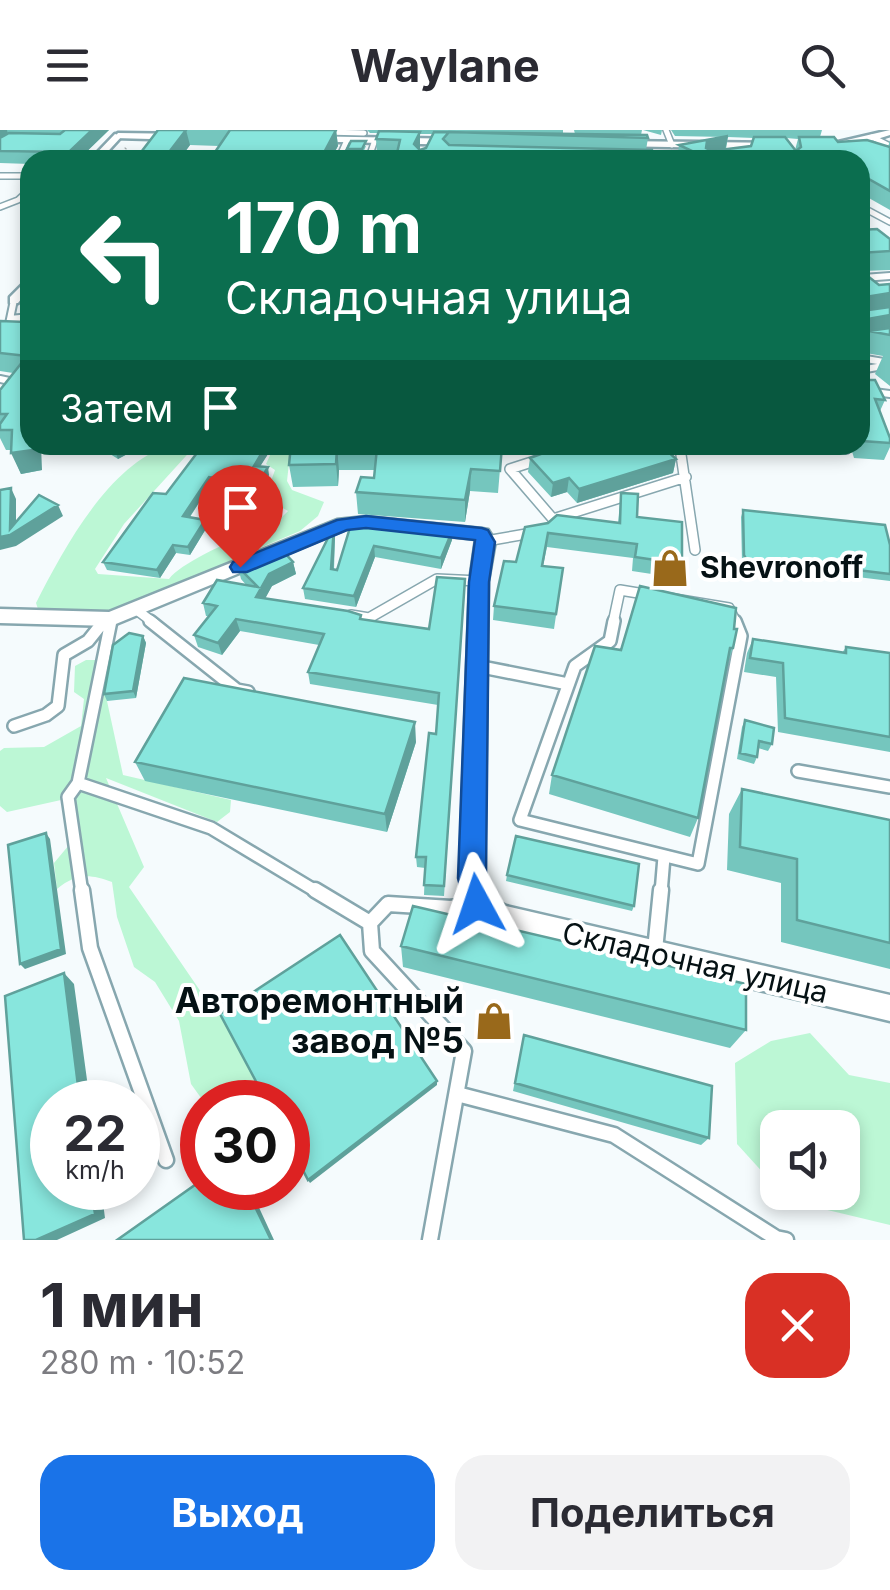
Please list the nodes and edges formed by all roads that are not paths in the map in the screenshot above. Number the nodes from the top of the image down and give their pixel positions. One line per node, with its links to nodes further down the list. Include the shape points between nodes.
1 (666, 130): 11 (lane)
2 (121, 133): 3 (street)
3 (160, 134): 4 (street)
4 (197, 138)
5 (283, 139): 6 (street)
6 (318, 140): 8 (street); 8 (lane, via 322,132)
7 (881, 140): 13 (street); 14 (lane)
8 (365, 142): 9 (street)
9 (478, 142)
10 (608, 144): 11 (street)
11 (672, 145): 12 (street)
12 (802, 146)
13 (820, 146)
14 (851, 150)
15 (0, 196): 16 (lane)
16 (18, 200): 17 (lane)
17 (0, 208)
18 (20, 293): 19 (street)
19 (14, 300): 21 (lane)
20 (20, 318): 21 (lane)
21 (10, 319): 22 (lane)
22 (4, 336)
23 (0, 380): 24 (lane, via 14,382)
24 (0, 401)
25 (679, 455): 27 (lane)
26 (547, 457): 28 (lane, via 510,469)
27 (686, 477): 28 (lane); 30 (lane)
28 (552, 519): 29 (lane, via 545,529)
29 (486, 542): 31 (street); 32 (street, via 472,531 344,524)
30 (695, 550)
31 (479, 582): 33 (lane, via 436,578 368,618); 36 (street)
32 (138, 611): 35 (street); 38 (lane, via 238,690)
33 (334, 612)
34 (0, 616): 35 (street)
35 (108, 619): 39 (lane, via 64,656 58,706); 41 (lane)
36 (477, 666): 37 (lane); 44 (street)
37 (568, 684): 43 (lane, via 520,820); 43 (lane, via 575,666 610,641 620,590 729,608 740,636 698,864)
38 (256, 693)
39 (14, 726)
40 (798, 770): 42 (lane)
41 (78, 783): 45 (lane, via 211,828); 49 (lane, via 68,797 90,948)
42 (890, 786)
43 (664, 857): 46 (lane)
44 (477, 904): 45 (lane, via 388,904); 46 (street, Складочная улица, via 502,917)
45 (370, 922): 48 (lane, via 372,951 464,1051)
46 (655, 953): 47 (street, Складочная улица)
47 (890, 1008)
48 (457, 1094): 50 (lane); 51 (lane, via 614,1135)
49 (166, 1160)
50 (430, 1240)
51 (786, 1240)

